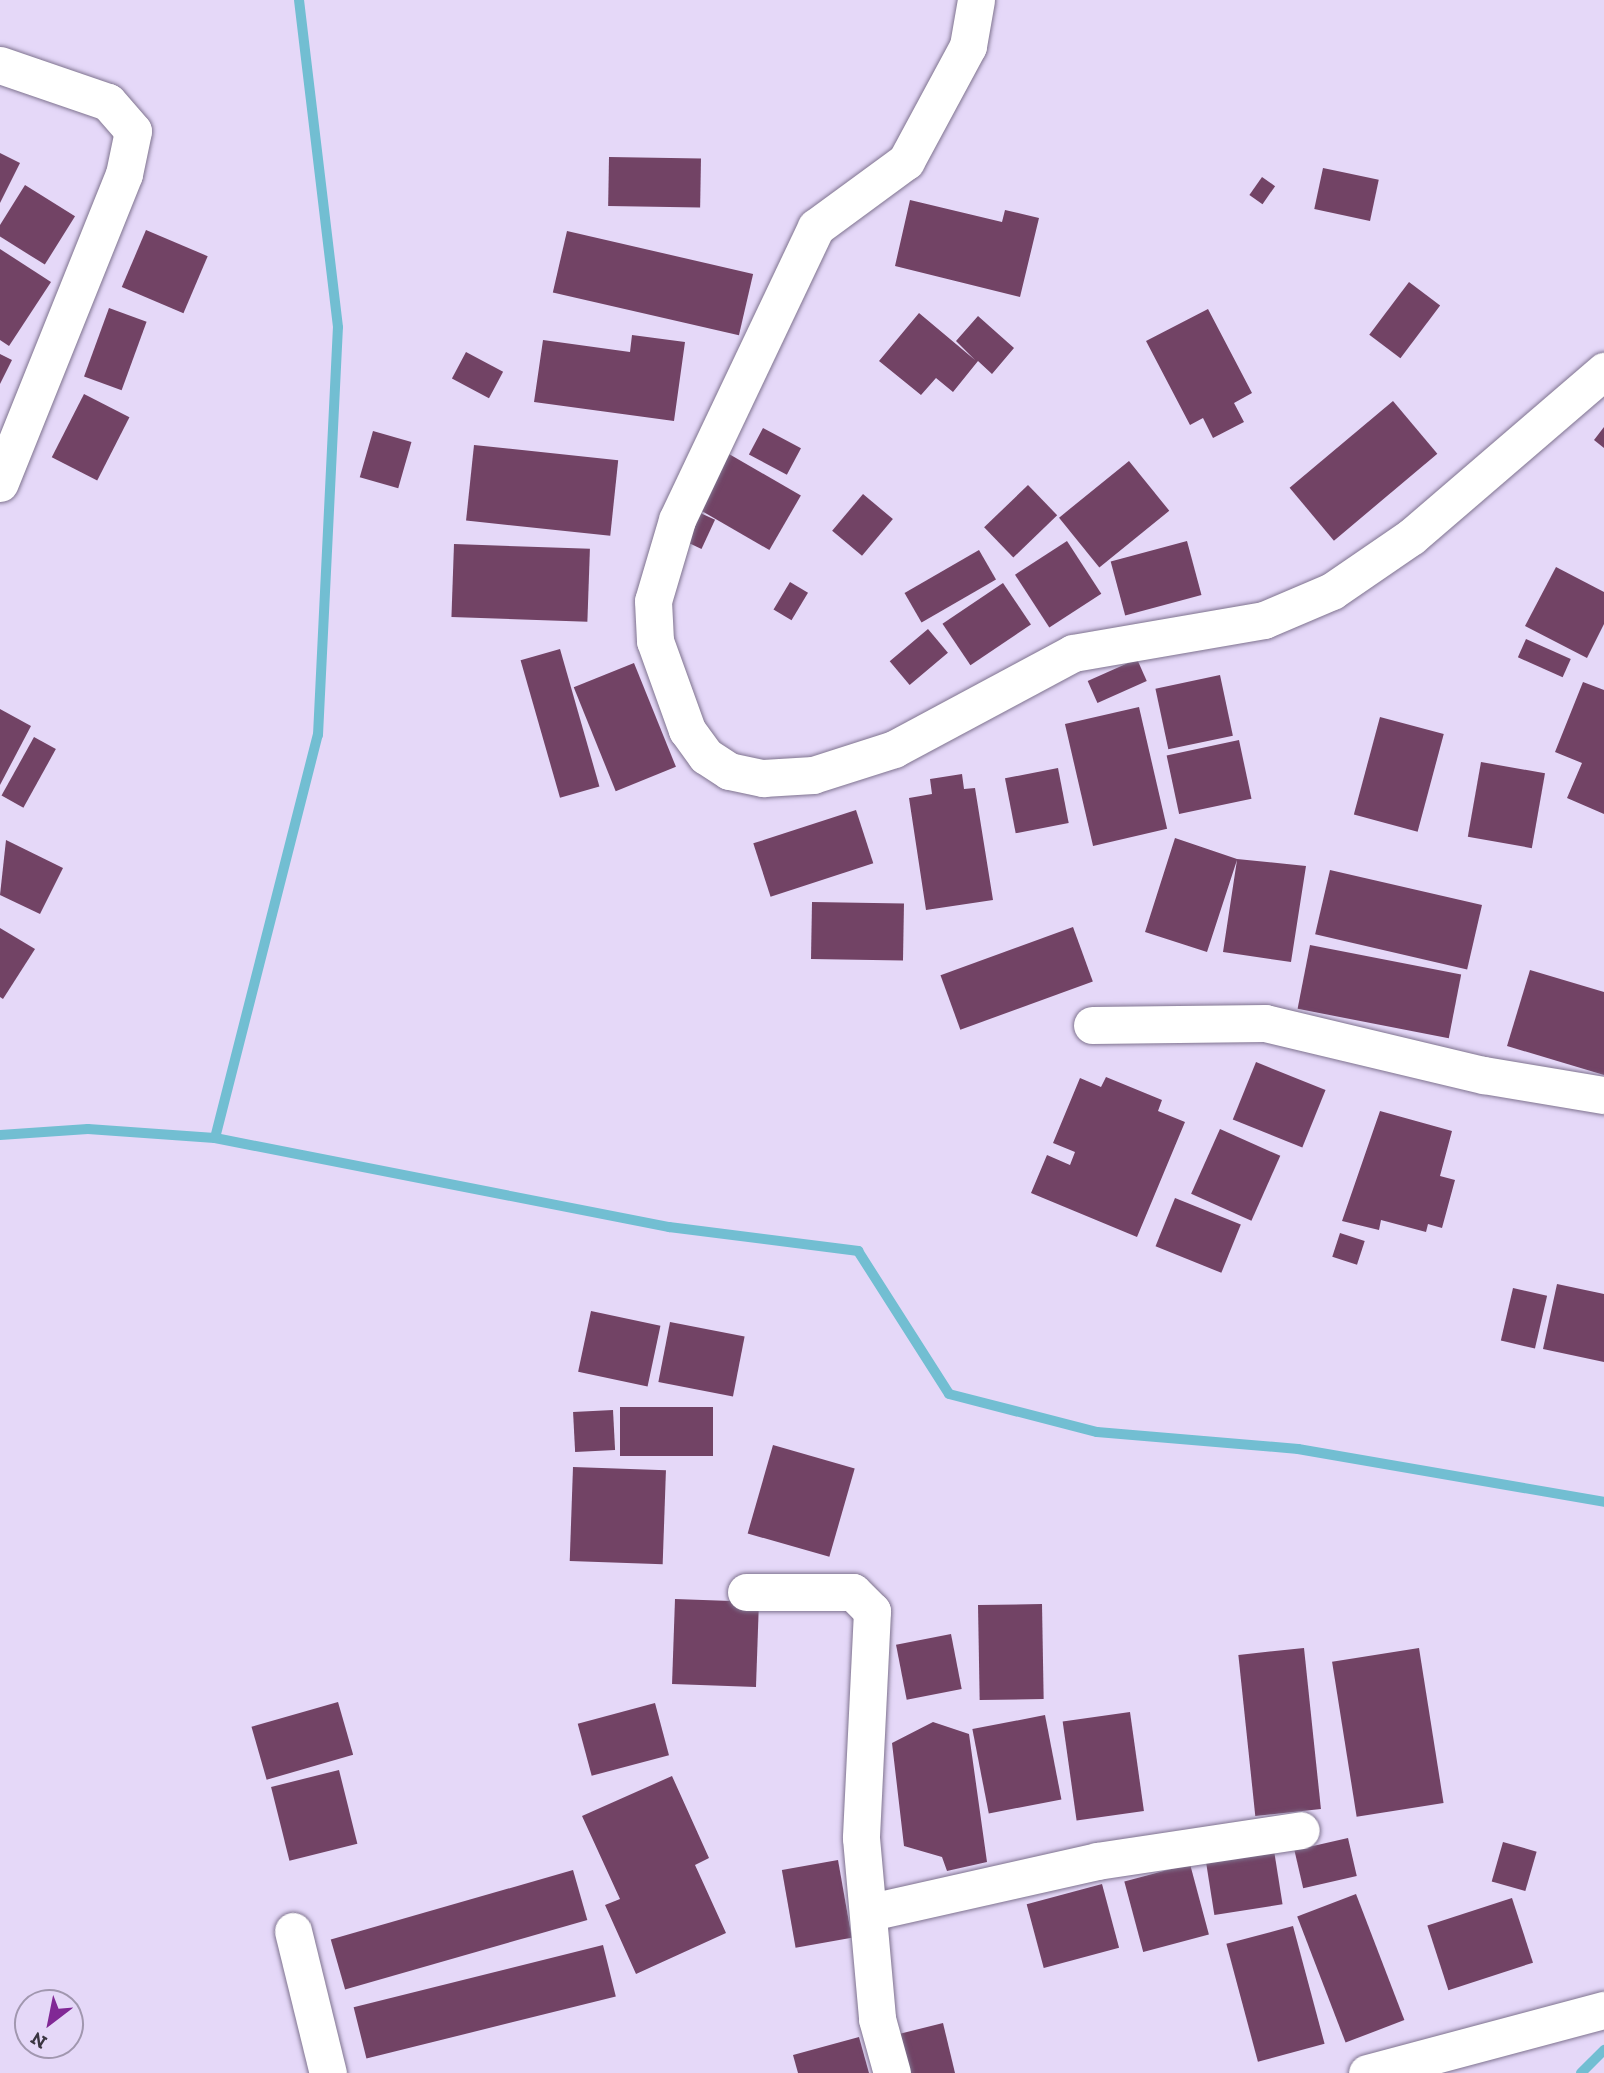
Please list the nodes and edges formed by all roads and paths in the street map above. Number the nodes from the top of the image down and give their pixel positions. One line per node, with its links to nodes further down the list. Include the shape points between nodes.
1 (976, 0): 3 (street, via 968,46 906,161 817,228 677,520 653,601 655,641 687,730 706,756 729,771 763,778 813,775 894,749 1073,653 1264,620 1332,590 1410,537)
2 (0, 65): 4 (street, via 108,102 133,131 124,174)
3 (1604, 371)
4 (0, 483)
5 (1092, 1025): 6 (street, via 1265,1023 1484,1075)
6 (1604, 1095)
7 (746, 1592): 9 (street, via 853,1592 872,1611 861,1838)
8 (1301, 1830): 9 (street, via 1097,1861)
9 (871, 1912): 13 (street, via 877,2019)
10 (293, 1931): 12 (street)
11 (1604, 2010): 14 (street)
12 (328, 2073)
13 (892, 2073)
14 (1367, 2073)

